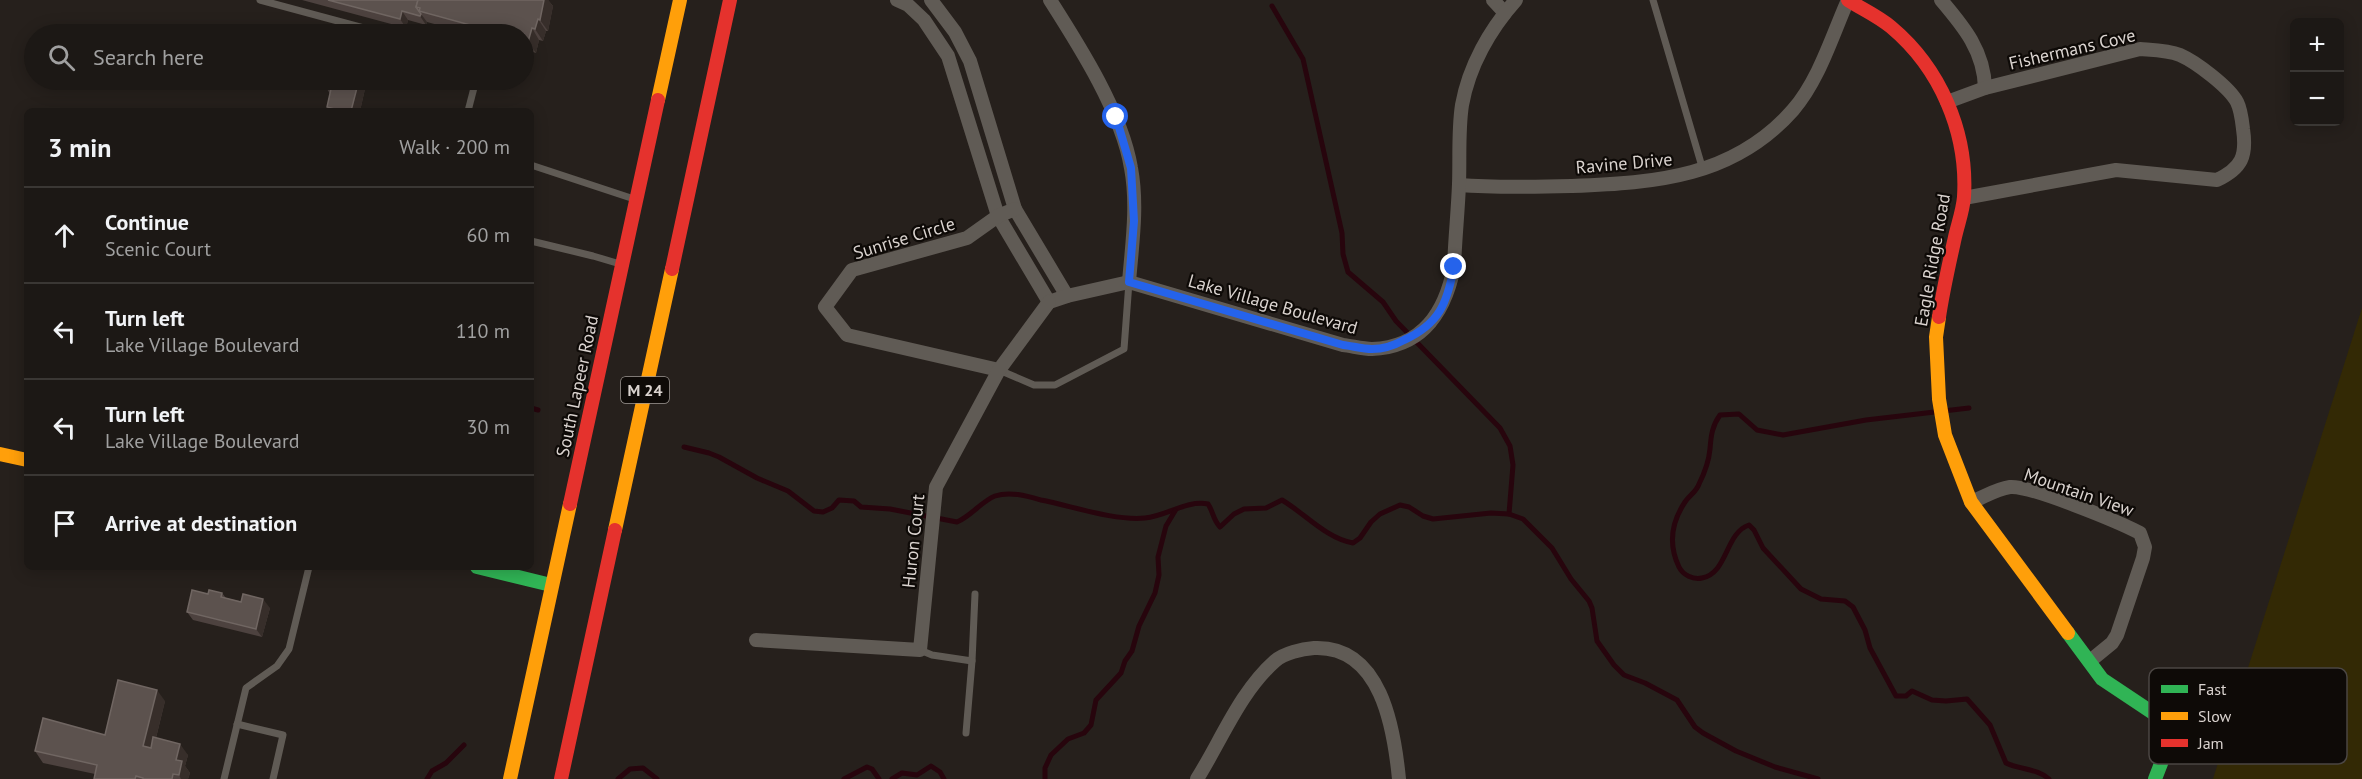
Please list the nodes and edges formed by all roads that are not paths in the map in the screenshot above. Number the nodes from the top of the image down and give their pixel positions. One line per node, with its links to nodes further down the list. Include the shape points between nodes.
1 (260, 0): 14 (lane)
2 (680, 0): 23 (main road, South Lapeer Road / M 24)
3 (730, 0): 50 (main road, M 24)
4 (897, 0): 13 (street)
5 (1050, 0): 28 (street, via 1116,117 1131,168 1134,221)
6 (1493, 0): 12 (street)
7 (1516, 0): 12 (street)
8 (1653, 0): 20 (lane)
9 (1848, 0): 17 (main road, Eagle Ridge Road, via 1890,26 1923,59); 20 (street, Ravine Drive, via 1815,75 1794,109 1749,149)
10 (1941, 0): 15 (street, via 1977,49)
11 (939, 2): 13 (street); 24 (street, via 970,61)
12 (1505, 13): 21 (street, Lake Village Boulevard, via 1469,78 1462,105)
13 (924, 20): 25 (street, via 948,56)
14 (349, 24)
15 (1985, 88): 17 (street, Fishermans Cove); 22 (street, Fishermans Cove, via 2140,49 2160,50 2180,55 2203,70 2236,101 2246,146 2232,173 2217,180 2116,170)
16 (473, 90): 18 (lane)
17 (1947, 102): 22 (main road, Eagle Ridge Road, via 1957,126)
18 (469, 108)
19 (534, 166): 23 (lane)
20 (1703, 170): 21 (street, Ravine Drive, via 1630,184 1503,188)
21 (1459, 185): 28 (street, Lake Village Boulevard, via 1450,288 1441,310 1423,331 1397,343 1372,349 1343,345)
22 (1964, 198): 34 (main road, Eagle Ridge Road, via 1947,266 1936,337 1945,435)
23 (637, 200): 27 (main road, South Lapeer Road / M 24)
24 (1015, 208): 25 (street, Sunrise Circle); 29 (street)
25 (999, 216): 30 (street); 31 (street, Sunrise Circle, via 967,238 852,270 825,307 847,335)
26 (534, 243): 27 (lane)
27 (622, 265): 37 (main road, South Lapeer Road / M 24)
28 (1129, 282): 29 (street, Lake Village Boulevard); 31 (lane, via 1125,349 1055,385 1034,385)
29 (1067, 296): 30 (street, Lake Village Boulevard)
30 (1049, 302): 31 (street, Huron Court)
31 (999, 370): 40 (street, Huron Court, via 936,487)
32 (0, 454): 33 (main road)
33 (24, 459)
34 (1971, 502): 42 (main road, Eagle Ridge Road); 42 (street, Mountain View, via 2013,487 2050,497 2140,533 2145,546 2143,558 2117,635)
35 (308, 570): 44 (lane, via 289,649 277,666 246,688)
36 (489, 570): 37 (main road)
37 (551, 585): 49 (main road, South Lapeer Road / M 24)
38 (975, 594): 41 (lane)
39 (756, 640): 40 (street)
40 (920, 650): 41 (lane)
41 (972, 661): 45 (lane)
42 (2090, 661): 43 (main road, Eagle Ridge Road, via 2102,679)
43 (2149, 711)
44 (237, 724): 47 (lane); 48 (lane, via 283,735)
45 (966, 734)
46 (2161, 764): 53 (main road, Eagle Ridge Road)
47 (224, 779)
48 (273, 779)
49 (510, 779)
50 (561, 779)
51 (1197, 779): 52 (street, via 1247,692 1277,659 1304,649 1324,648 1352,656 1375,682 1392,737)
52 (1399, 779)
53 (2155, 779)

